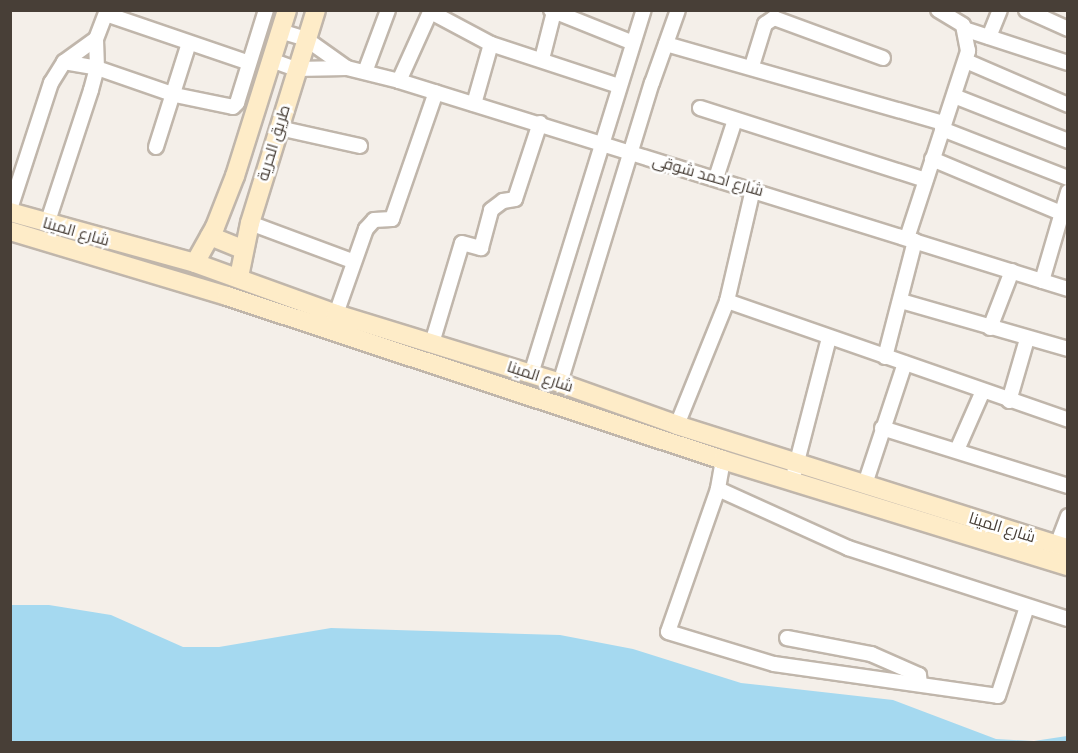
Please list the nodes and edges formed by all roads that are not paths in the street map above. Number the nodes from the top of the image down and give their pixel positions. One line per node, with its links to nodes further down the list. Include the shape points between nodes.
1 (266, 10): 28 (street)
2 (287, 10): 16 (main road, طريق الحرية)
3 (316, 10): 19 (main road, طريق الحرية)
4 (388, 10): 35 (street)
5 (644, 10): 21 (street)
6 (678, 10): 23 (street)
7 (938, 10): 15 (street)
8 (1000, 10): 17 (street)
9 (1026, 10): 14 (street)
10 (431, 11): 22 (street); 36 (street)
11 (552, 11): 13 (street); 26 (street)
12 (106, 12): 18 (street); 20 (street)
13 (581, 16): 21 (street)
14 (1068, 29)
15 (967, 30): 17 (street); 29 (street)
16 (280, 31): 19 (street, شارع احمد شوقى); 25 (main road, طريق الحرية)
17 (989, 37): 30 (street)
18 (96, 39): 27 (street); 32 (street)
19 (306, 39): 33 (street, شارع احمد شوقى); 34 (main road, طريق الحرية)
20 (189, 43): 28 (street); 39 (street)
21 (633, 43): 37 (street)
22 (491, 44): 26 (street); 41 (street)
23 (666, 44): 31 (street); 52 (street)
24 (884, 58): 31 (street, via 774,18 765,24)
25 (271, 60): 34 (street); 65 (main road, طريق الحرية, via 235,176)
26 (542, 60): 37 (street)
27 (64, 62): 32 (street); 59 (street, via 51,83)
28 (247, 62): 39 (street, via 233,106)
29 (966, 62): 40 (street); 42 (street)
30 (1068, 63)
31 (752, 66): 46 (street)
32 (97, 68): 39 (street); 63 (street)
33 (347, 68): 34 (street, شارع احمد شوقى); 35 (street, شارع احمد شوقى)
34 (297, 69): 47 (main road, طريق الحرية)
35 (365, 72): 36 (street, شارع احمد شوقى)
36 (399, 81): 38 (street, شارع احمد شوقى)
37 (619, 86): 49 (street)
38 (436, 92): 41 (street, شارع احمد شوقى); 68 (street, via 392,219 374,220 368,226)
39 (175, 95): 51 (street)
40 (954, 96): 46 (street); 48 (street)
41 (474, 104): 45 (street, شارع احمد شوقى)
42 (1068, 105)
43 (700, 108): 44 (street)
44 (735, 120): 54 (street); 56 (street)
45 (540, 123): 49 (street, شارع احمد شوقى); 80 (street, via 515,199 503,201 488,215 481,248 462,243)
46 (943, 126): 53 (street); 55 (street)
47 (279, 128): 50 (street); 62 (main road, طريق الحرية)
48 (1068, 141)
49 (602, 145): 52 (street, شارع احمد شوقى); 84 (street)
50 (360, 146)
51 (156, 147)
52 (631, 153): 54 (street, شارع احمد شوقى); 85 (street)
53 (932, 159): 56 (street); 61 (street)
54 (716, 178): 57 (street, شارع احمد شوقى)
55 (1068, 178)
56 (926, 180): 66 (street)
57 (753, 189): 66 (street, شارع احمد شوقى); 74 (street)
58 (1068, 192): 61 (street)
59 (13, 193): 60 (street)
60 (10, 211): 63 (main road, شارع المينا)
61 (1064, 214): 72 (street)
62 (250, 223): 67 (main road, طريق الحرية); 68 (street)
63 (47, 224): 69 (main road, شارع المينا)
64 (10, 231): 92 (main road, شارع المينا, via 227,296)
65 (210, 236): 67 (main road); 69 (main road, طريق الحرية)
66 (911, 239): 70 (street, شارع احمد شوقى); 75 (street)
67 (243, 249): 71 (main road, طريق الحرية)
68 (352, 261): 76 (street)
69 (195, 263): 71 (main road, شارع المينا)
70 (1012, 271): 72 (street, شارع احمد شوقى); 77 (street)
71 (239, 277): 76 (main road, شارع المينا)
72 (1042, 281): 73 (street, شارع احمد شوقى)
73 (1068, 289)
74 (727, 301): 78 (street); 89 (street)
75 (901, 301): 77 (street); 82 (street)
76 (336, 314): 80 (main road, شارع المينا)
77 (990, 328): 79 (street)
78 (828, 338): 82 (street); 93 (street)
79 (1028, 339): 81 (street); 87 (street)
80 (432, 343): 84 (main road, شارع المينا)
81 (1068, 350)
82 (885, 357): 83 (street)
83 (906, 363): 86 (street); 90 (street)
84 (531, 374): 85 (main road, شارع المينا)
85 (560, 383): 89 (main road, شارع المينا)
86 (982, 393): 87 (street); 91 (street)
87 (1009, 401): 88 (street)
88 (1068, 420)
89 (677, 425): 93 (main road, شارع المينا)
90 (882, 428): 91 (street); 94 (street)
91 (957, 450): 95 (street)
92 (723, 460): 93 (main road, شارع المينا); 96 (street)
93 (794, 473): 94 (main road, شارع المينا); 99 (main road, شارع المينا)
94 (864, 484): 98 (main road, شارع المينا)
95 (1068, 486)
96 (718, 489): 100 (street, via 848,548); 103 (street, via 668,632 774,664)
97 (1068, 516): 98 (street)
98 (1062, 546)
99 (1068, 566)
100 (1027, 608): 101 (street); 103 (street, via 998,696)
101 (1068, 620)
102 (788, 638): 103 (street, via 871,654 919,675)
103 (920, 684)

